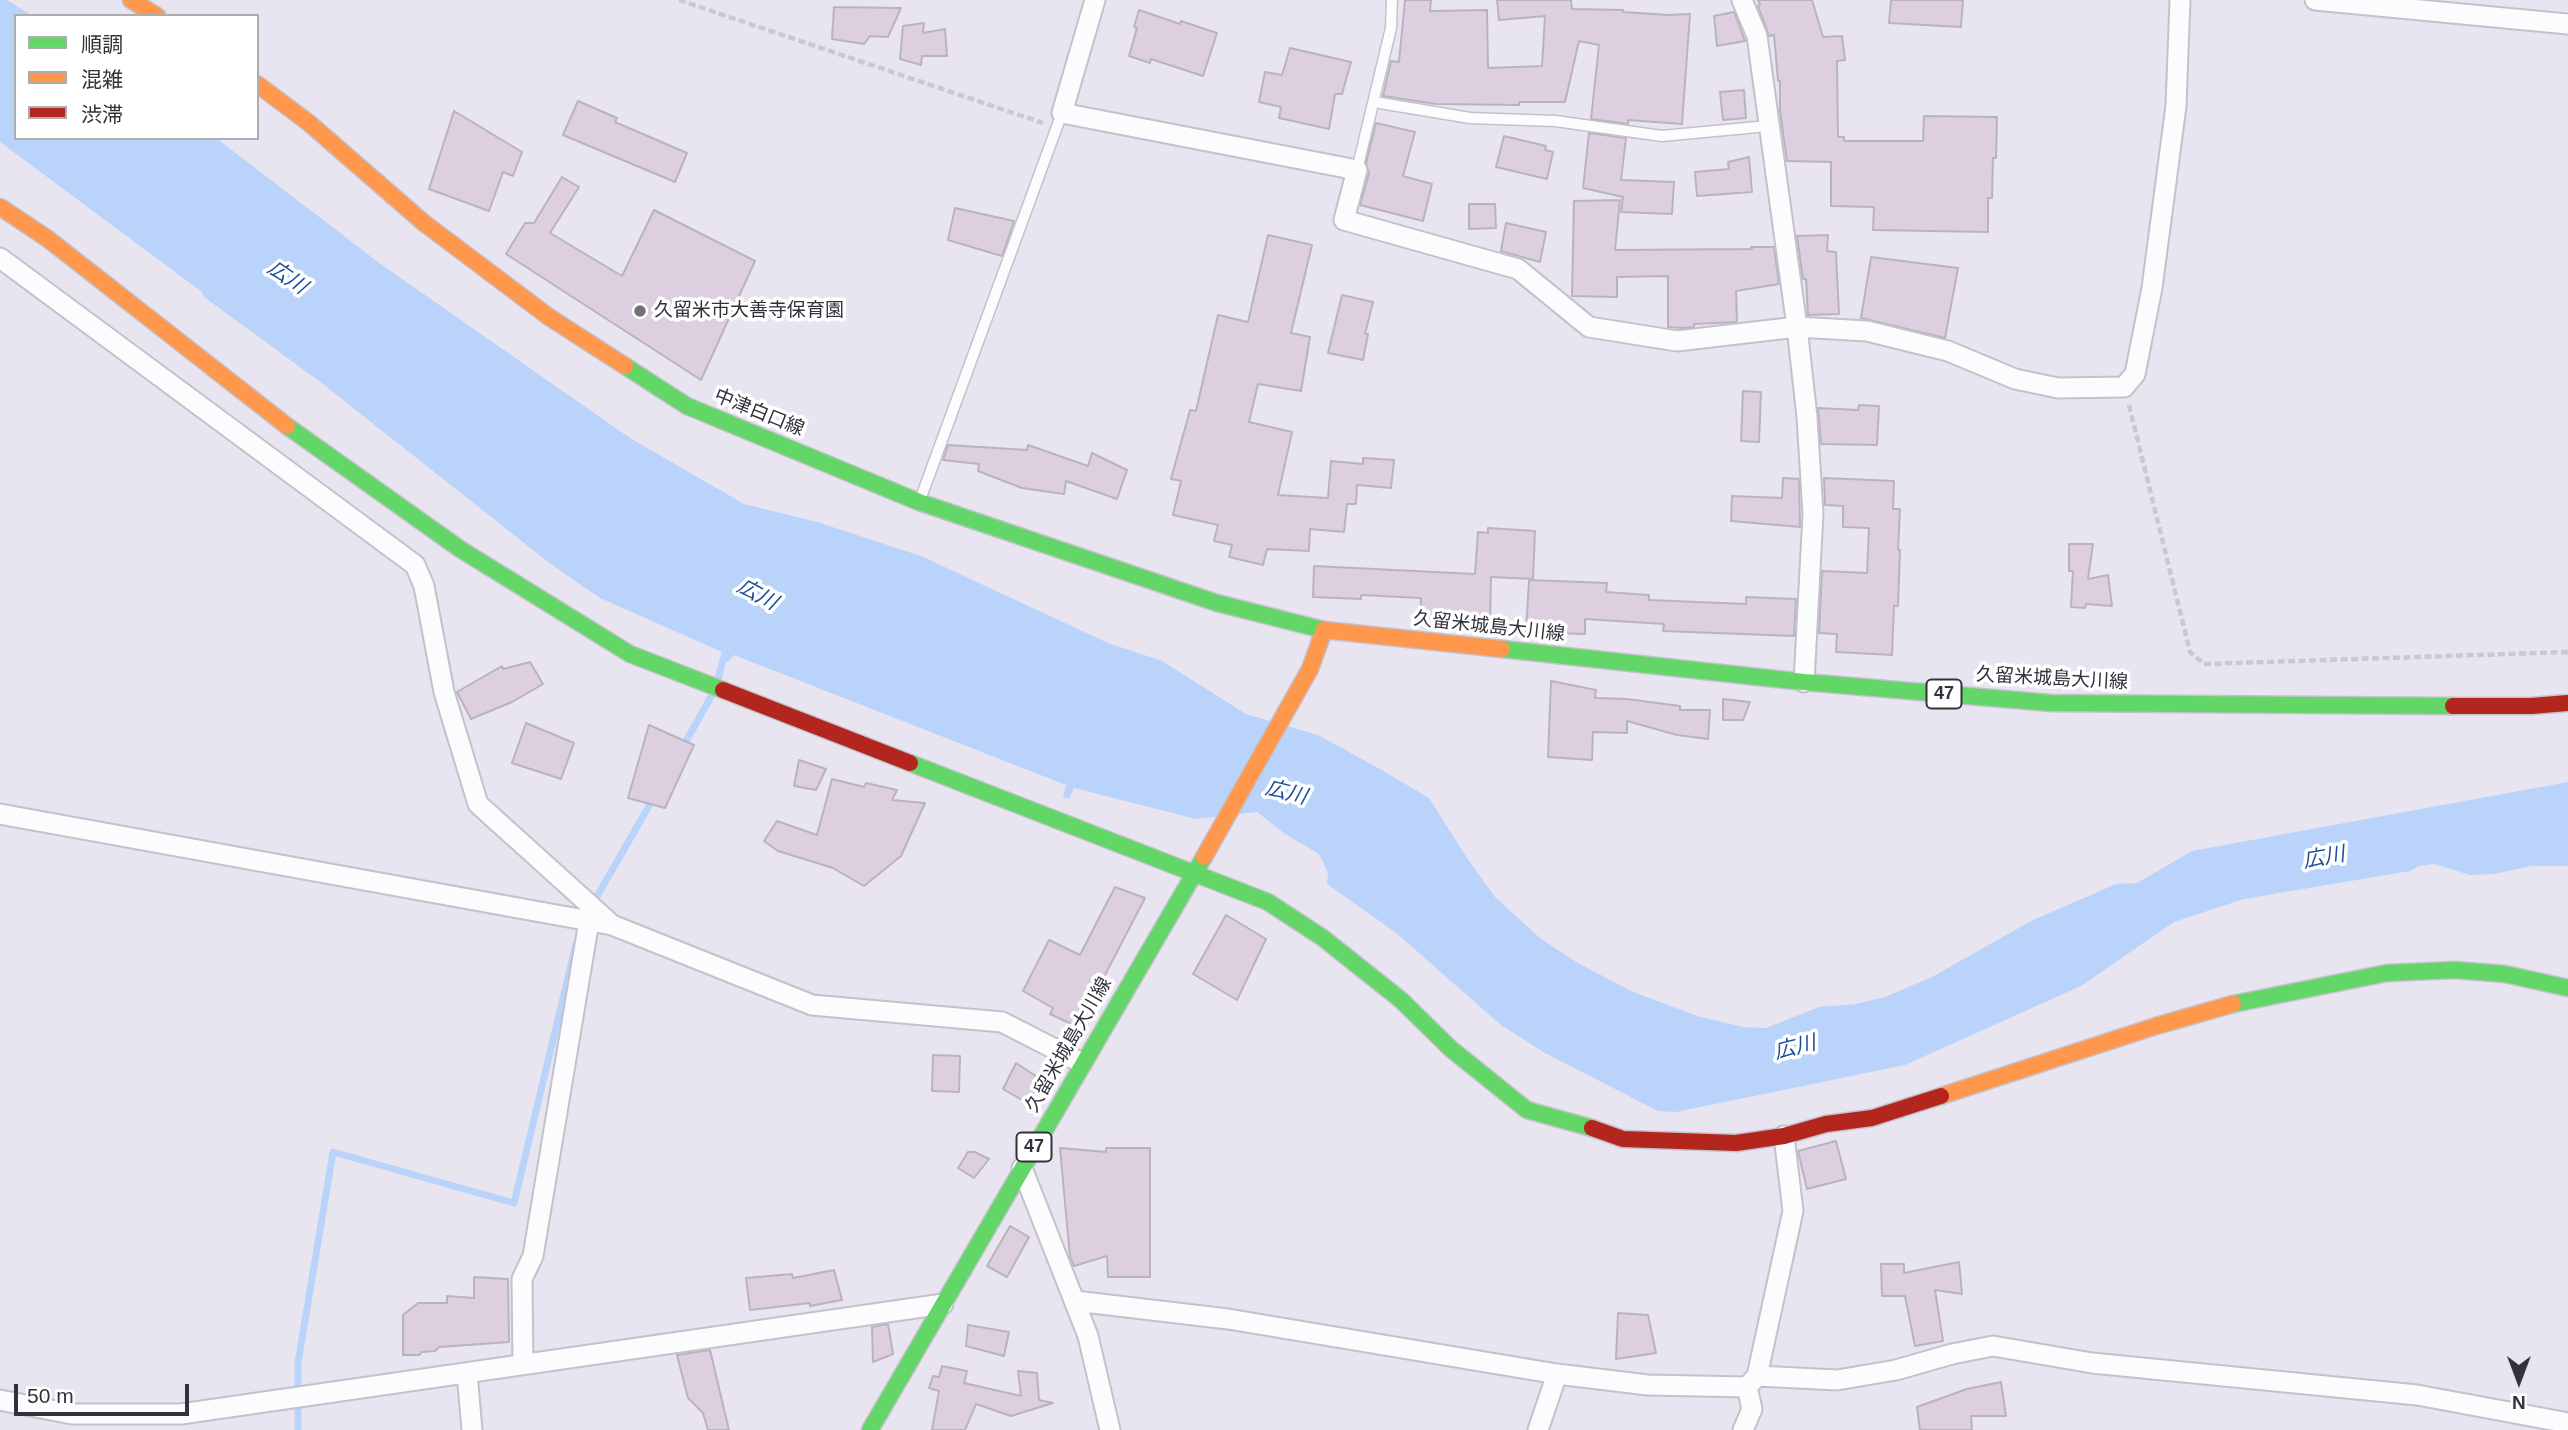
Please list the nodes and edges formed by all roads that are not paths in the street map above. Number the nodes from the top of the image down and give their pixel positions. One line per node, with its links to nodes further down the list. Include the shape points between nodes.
1 (131, 0): 7 (main road)
2 (1095, 0): 11 (street)
3 (1392, 0): 10 (lane, via 1391,28)
4 (1742, 0): 12 (street, via 1757,36)
5 (2180, 0): 16 (street, via 2176,106 2152,288 2135,374 2124,387 2058,388 2015,379 1948,351 1867,331)
6 (2315, 0): 8 (street)
7 (154, 14)
8 (2568, 24)
9 (259, 86): 17 (main road, 中津白口線, via 309,123 424,223 549,317 687,406)
10 (1374, 102): 12 (lane, via 1470,118 1555,121 1662,136); 13 (lane)
11 (1059, 120): 13 (street); 17 (lane)
12 (1768, 126): 16 (street)
13 (1357, 170): 16 (street, via 1343,220 1518,269 1589,327 1677,341)
14 (0, 207): 22 (main road, via 48,239 280,421 460,549 629,654)
15 (0, 258): 24 (street, via 415,565 424,586 444,692 478,804)
16 (1797, 327): 19 (street, via 1813,514)
17 (919, 502): 18 (main road, 中津白口線, via 1217,603)
18 (1324, 630): 19 (main road, 久留米城島大川線 / 47); 22 (main road, 久留米城島大川線 / 47, via 1310,668)
19 (1804, 682): 20 (main road, 久留米城島大川線 / 47, via 2051,703)
20 (2568, 703)
21 (0, 814): 23 (street)
22 (1197, 869): 26 (main road, 久留米城島大川線 / 47); 27 (main road, via 1268,902 1323,937 1527,1110 1623,1139 1736,1143)
23 (589, 921): 24 (street); 31 (street, via 533,1256 522,1279)
24 (612, 925): 26 (street, via 812,1005 1002,1021)
25 (2568, 988): 27 (main road, via 2505,974 2455,970 2386,973 2248,1000 1872,1118)
26 (1082, 1063): 28 (main road, 久留米城島大川線 / 47)
27 (1784, 1136): 34 (street, via 1793,1211)
28 (1022, 1168): 29 (street); 30 (main road, 久留米城島大川線 / 47)
29 (1075, 1301): 33 (street, via 1228,1319); 39 (street)
30 (943, 1304): 31 (street); 38 (main road, 久留米城島大川線 / 47)
31 (523, 1364): 32 (street)
32 (467, 1373): 35 (street, via 181,1414 72,1414); 37 (street)
33 (1557, 1374): 34 (street, via 1648,1385); 40 (street)
34 (1752, 1382): 36 (street, via 1837,1380 1993,1346 2092,1363 2417,1395); 41 (street, via 1752,1409)
35 (0, 1400)
36 (2568, 1423)
37 (472, 1430)
38 (870, 1430)
39 (1110, 1430)
40 (1538, 1430)
41 (1743, 1430)

